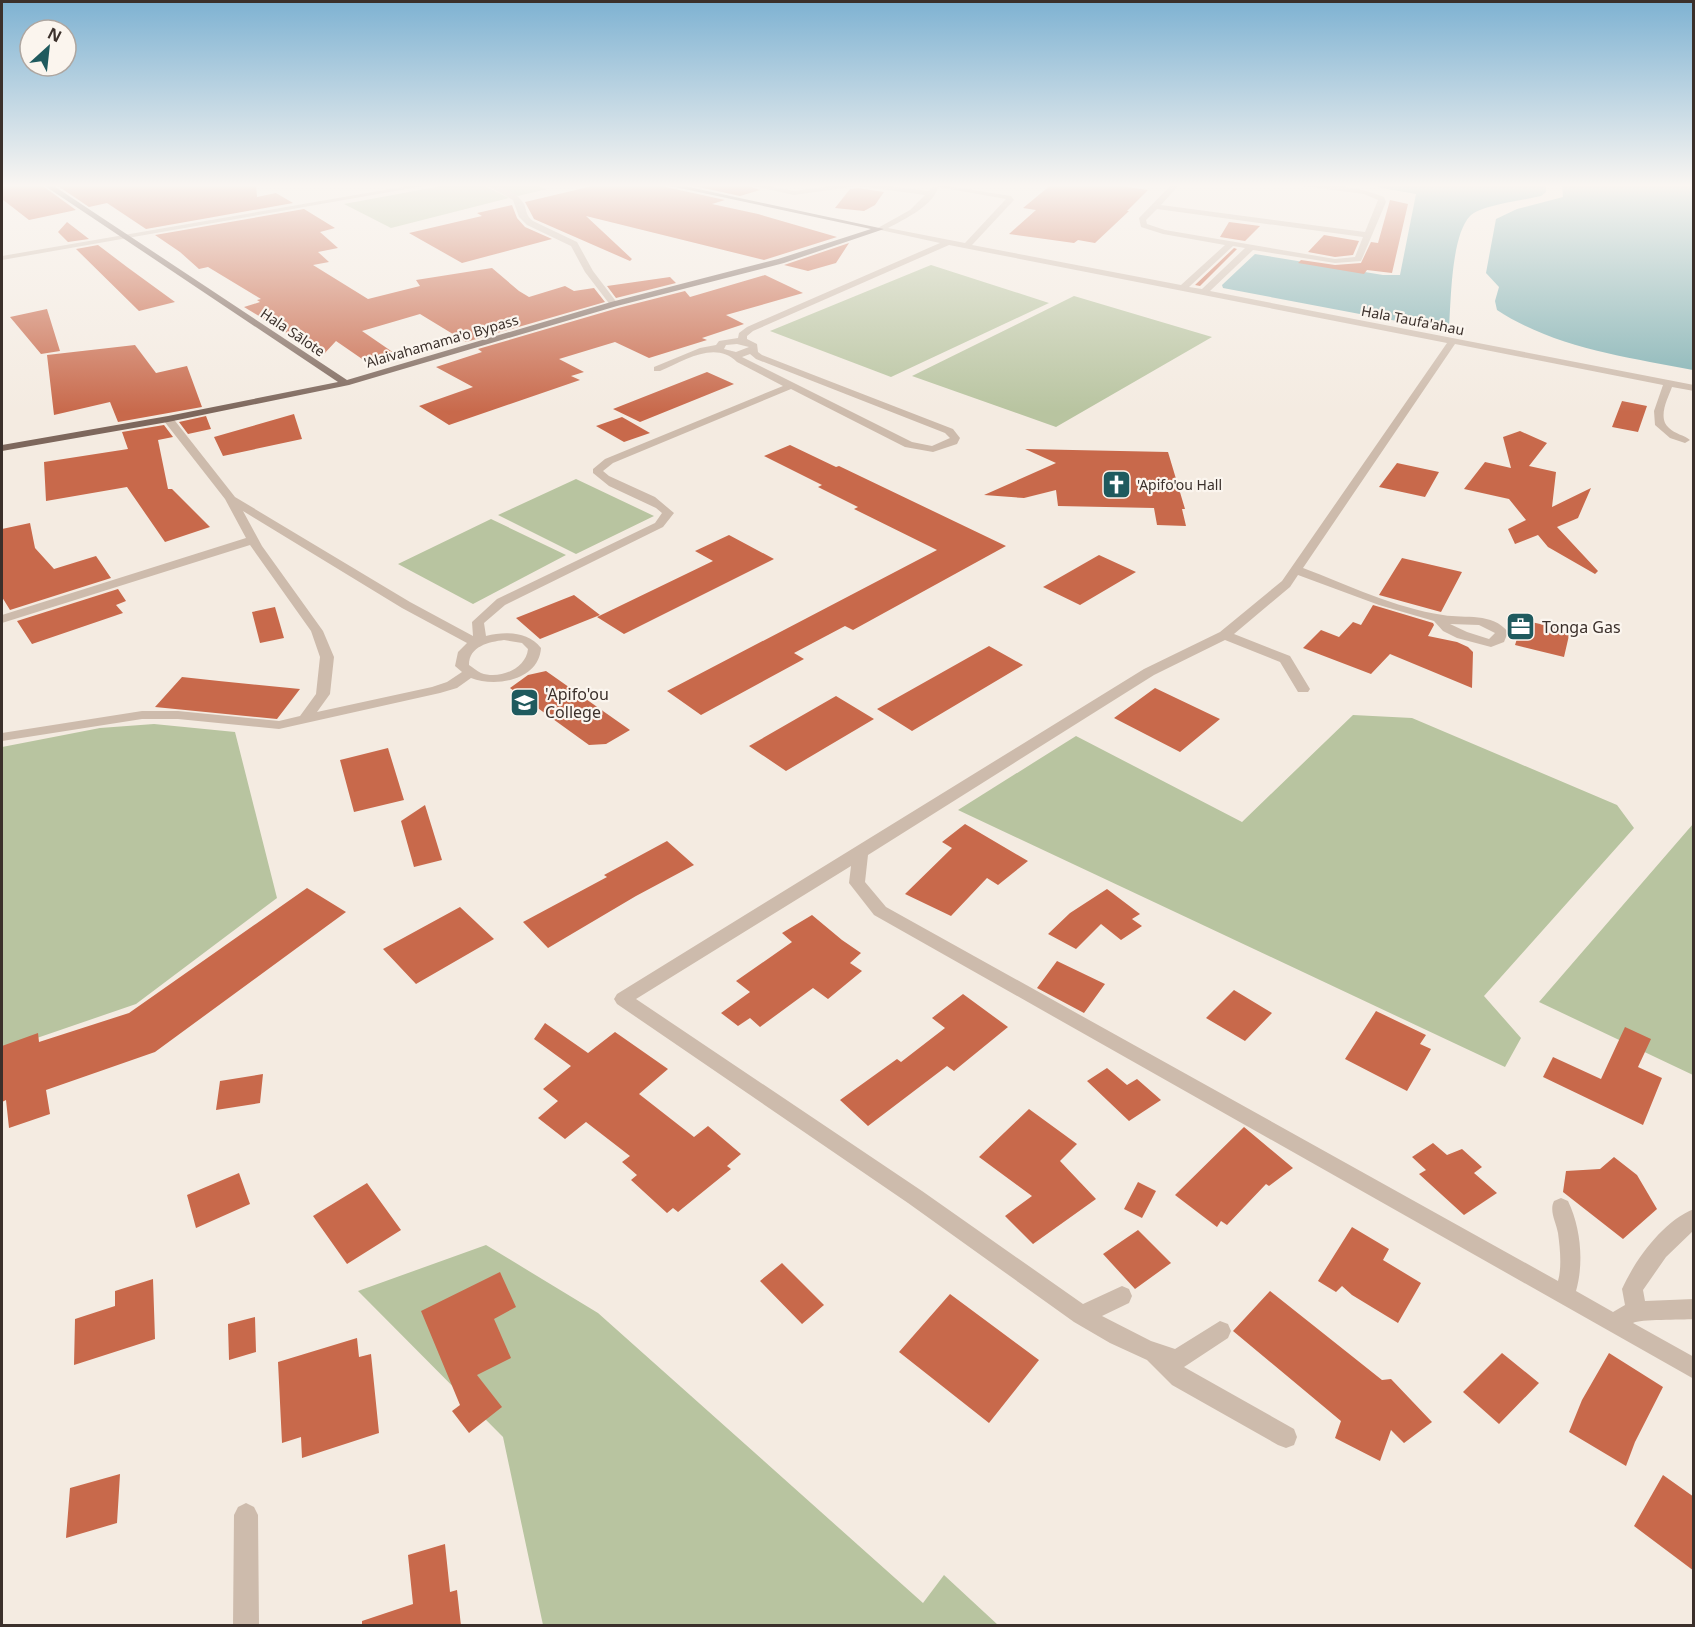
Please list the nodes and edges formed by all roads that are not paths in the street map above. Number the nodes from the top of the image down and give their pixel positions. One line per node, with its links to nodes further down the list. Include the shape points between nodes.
1 (160, 260): 17 (main road, Hala Sālote)
2 (581, 260): 10 (street)
3 (784, 260): 10 (main road, 'Alaivahamama'o Bypass)
4 (908, 260): 11 (street, via 750,329 742,335)
5 (1032, 260): 8 (street, Hala Taufa'ahau)
6 (1214, 260): 8 (street)
7 (1238, 260): 9 (street)
8 (1182, 289): 9 (street, Hala Taufa'ahau)
9 (1203, 293): 12 (street, Hala Taufa'ahau)
10 (614, 304): 17 (main road, 'Alaivahamama'o Bypass)
11 (743, 341): 13 (street, via 726,342); 14 (street, via 752,344)
12 (1453, 341): 18 (street, Hala Taufa'ahau); 26 (street)
13 (718, 348): 15 (street); 16 (street)
14 (753, 349): 15 (street); 19 (street, via 759,357 943,428 955,438 942,448 916,448)
15 (735, 355): 19 (street)
16 (657, 369)
17 (346, 383): 21 (main road, 'Alaivahamama'o Bypass)
18 (1669, 383): 20 (street, Hala Taufa'ahau); 22 (street, via 1657,416 1661,429)
19 (791, 386): 30 (street, via 609,462 597,471 605,481 659,502 668,513 659,525 501,603 478,622)
20 (1694, 388)
21 (168, 419): 23 (main road, 'Alaivahamama'o Bypass); 24 (street)
22 (1685, 440)
23 (2, 448)
24 (230, 498): 25 (street); 30 (street, via 406,605)
25 (253, 540): 27 (street); 33 (street, via 317,631 327,657 323,694)
26 (1296, 570): 28 (street); 29 (street, via 1286,584)
27 (2, 619)
28 (1439, 619)
29 (1225, 635): 32 (street, via 1285,659); 35 (street, via 1149,672)
30 (478, 642): 31 (street, via 461,660); 31 (street, via 504,636 526,640 533,645 536,658 512,676 486,678)
31 (470, 674): 33 (street, via 435,690)
32 (1303, 689)
33 (306, 718): 34 (street, via 279,725 142,715)
34 (2, 737)
35 (861, 853): 39 (street, via 857,883 880,911); 42 (street, via 623,999 914,1196)
36 (1561, 1207): 39 (street, via 1571,1272)
37 (1694, 1218): 41 (street, via 1679,1227 1646,1266 1632,1289)
38 (1122, 1296): 42 (street)
39 (1564, 1296): 43 (street)
40 (1694, 1309): 41 (street)
41 (1635, 1310): 43 (street)
42 (1081, 1315): 45 (street)
43 (1613, 1324): 46 (street)
44 (1220, 1331): 45 (street, via 1177,1360)
45 (1154, 1353): 47 (street, via 1180,1377)
46 (1694, 1369)
47 (1286, 1437)
48 (246, 1515): 49 (street)
49 (246, 1626)

